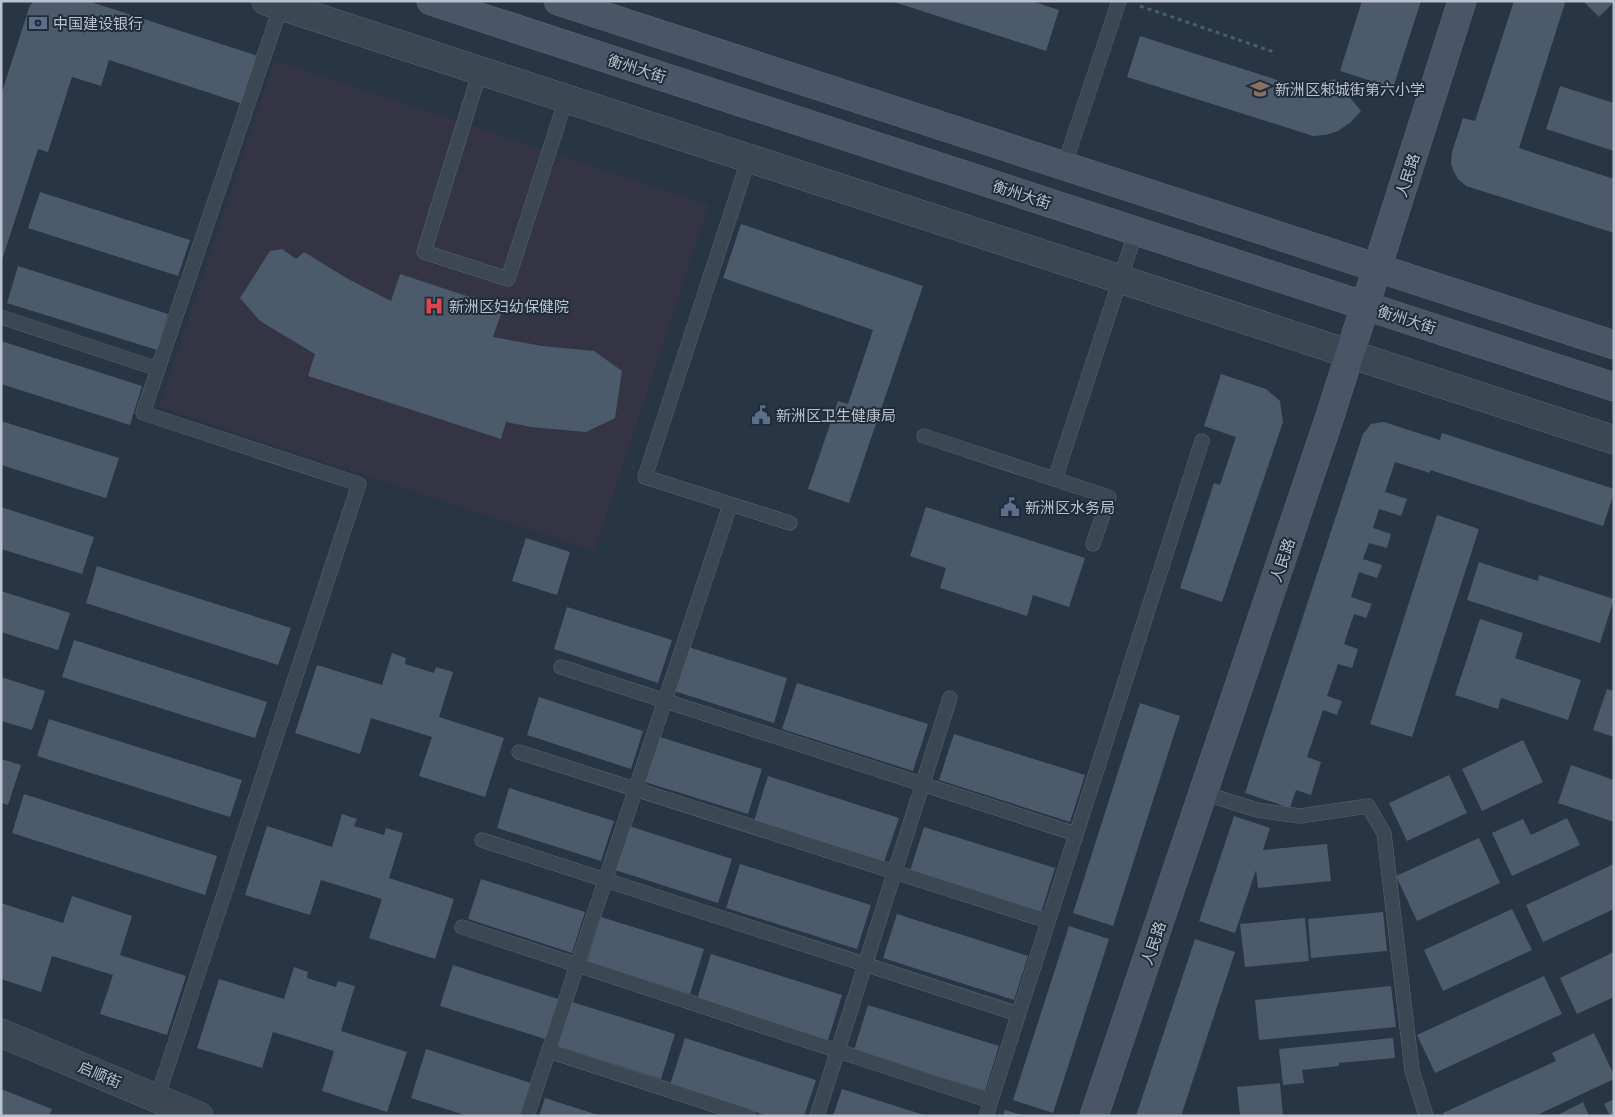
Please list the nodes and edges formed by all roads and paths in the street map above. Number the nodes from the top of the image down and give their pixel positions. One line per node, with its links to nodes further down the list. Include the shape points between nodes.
1 (431, 1): 12 (main road, 衡州大街)
2 (558, 1): 11 (main road)
3 (1119, 1): 11 (lane)
4 (1462, 1): 13 (main road, 人民路)
5 (274, 4): 8 (street); 19 (lane)
6 (1134, 4): 7 (path)
7 (1274, 52)
8 (480, 71): 9 (street); 9 (lane, via 424,252 508,279)
9 (566, 99): 10 (street)
10 (749, 158): 14 (street); 25 (lane, via 645,477)
11 (1064, 166): 13 (main road)
12 (1136, 231): 14 (lane); 15 (main road, 衡州大街)
13 (1377, 268): 15 (main road, 人民路); 17 (main road)
14 (1120, 279): 18 (street); 24 (lane)
15 (1365, 306): 18 (main road, 人民路); 20 (main road, 衡州大街)
16 (1, 317): 19 (lane)
17 (1614, 345)
18 (1350, 354): 22 (street); 34 (main road, 人民路)
19 (158, 369): 47 (lane, via 143,413 359,484)
20 (1614, 386)
21 (924, 436): 24 (lane)
22 (1614, 440)
23 (1202, 441): 35 (lane)
24 (1055, 479): 27 (lane, via 1109,496)
25 (730, 504): 26 (lane); 30 (lane)
26 (790, 524)
27 (1093, 544)
28 (560, 667): 30 (lane)
29 (950, 698): 32 (lane)
30 (665, 701): 32 (lane); 33 (lane)
31 (520, 752): 33 (lane)
32 (922, 784): 35 (lane); 37 (lane)
33 (635, 789): 37 (lane); 38 (lane)
34 (1203, 792): 54 (main road, 人民路); 55 (lane, via 1257,810 1300,816 1368,806 1384,833 1412,1070)
35 (1076, 834): 39 (lane)
36 (482, 840): 38 (lane)
37 (894, 872): 39 (lane); 41 (lane)
38 (605, 880): 41 (lane); 42 (lane)
39 (1048, 921): 43 (lane)
40 (462, 927): 42 (lane)
41 (865, 964): 43 (lane); 46 (lane)
42 (577, 966): 45 (lane); 46 (lane)
43 (1018, 1014): 48 (lane)
44 (1, 1033): 47 (street, 启顺街)
45 (549, 1051): 50 (lane); 51 (lane)
46 (837, 1051): 48 (lane); 52 (lane)
47 (157, 1098): 49 (street, 启顺街)
48 (990, 1102): 53 (lane)
49 (199, 1116)
50 (527, 1116)
51 (748, 1116)
52 (817, 1116)
53 (986, 1116)
54 (1094, 1116)
55 (1426, 1116)

